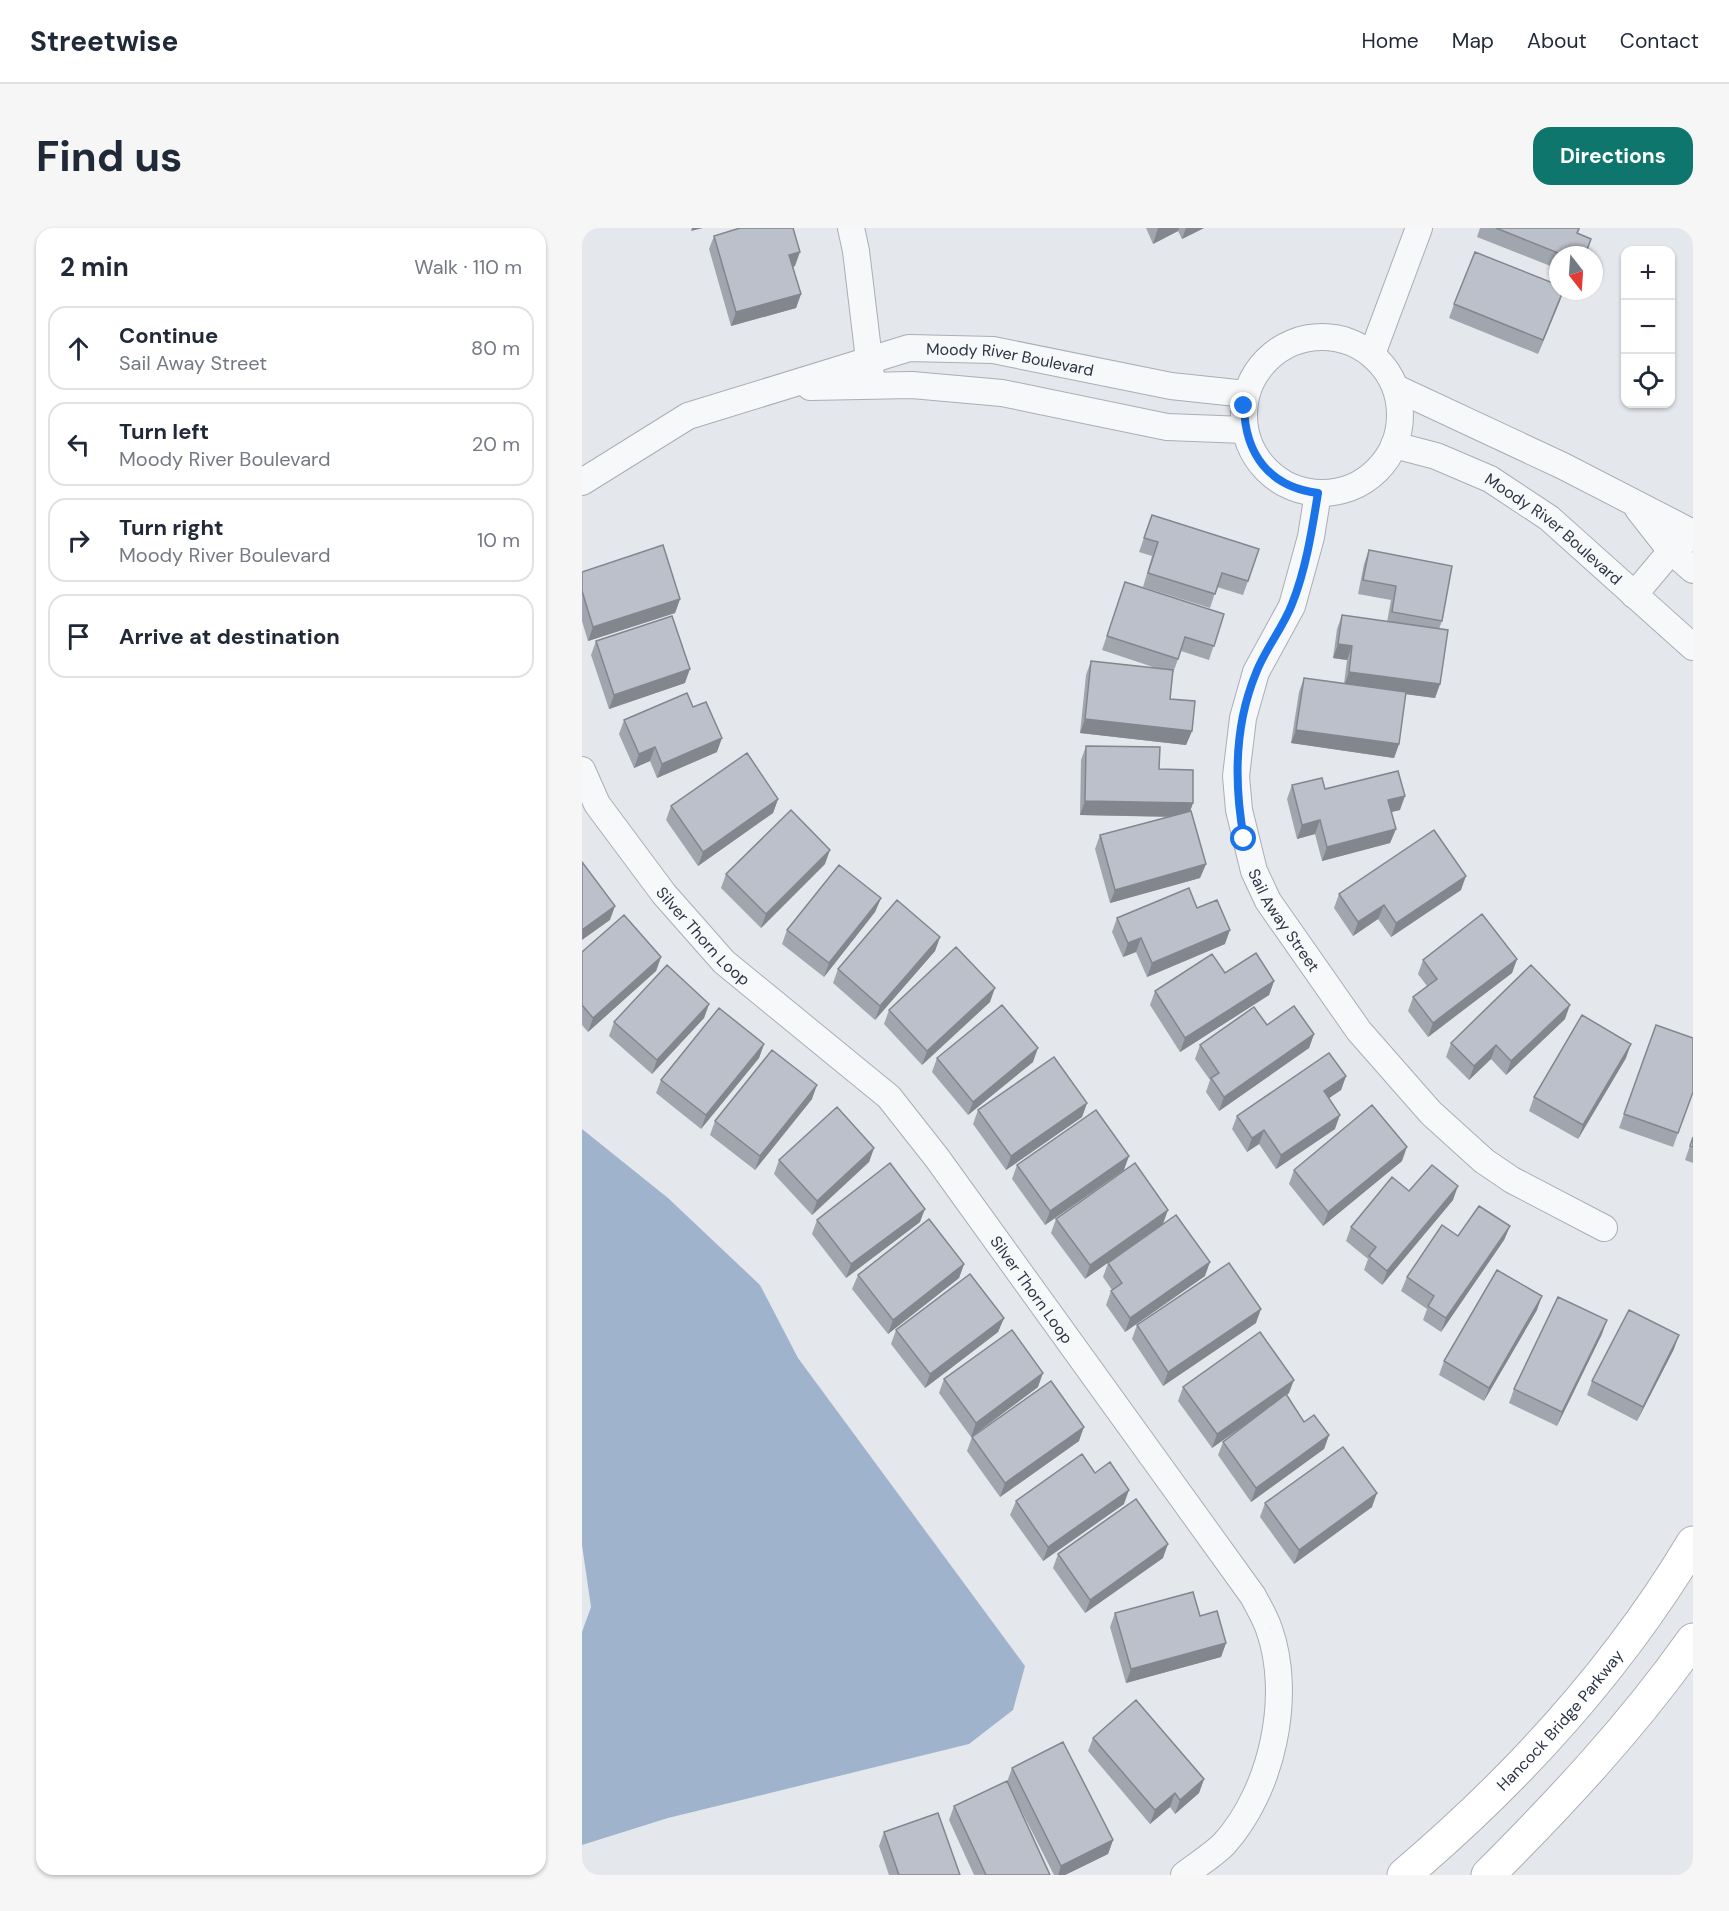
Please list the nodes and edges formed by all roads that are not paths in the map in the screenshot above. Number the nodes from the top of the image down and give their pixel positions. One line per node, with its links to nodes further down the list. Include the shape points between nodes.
1 (851, 228): 4 (street)
2 (1419, 228): 3 (street)
3 (1372, 354): 7 (street, via 1383,364); 8 (street, via 1336,337 1290,343 1267,358)
4 (869, 360): 5 (street); 6 (street, Moody River Boulevard); 8 (street, Moody River Boulevard, via 909,348 993,350 1171,386)
5 (872, 386): 6 (street, Moody River Boulevard); 9 (street, Moody River Boulevard, via 912,385 1002,393 1167,427)
6 (777, 388): 11 (street, Moody River Boulevard, via 688,416)
7 (1396, 388): 10 (street, via 1401,418); 13 (street)
8 (1246, 394): 9 (street)
9 (1245, 430): 12 (street, via 1261,464 1282,482)
10 (1394, 445): 12 (street, via 1380,467 1358,484); 17 (street, Moody River Boulevard, via 1436,456 1490,479 1549,518)
11 (582, 482)
12 (1318, 493): 20 (street, Sail Away Street, via 1311,537 1292,606 1256,672 1243,718 1236,776 1244,839 1254,871 1268,901 1359,1031 1431,1113 1484,1161 1512,1180)
13 (1632, 501): 14 (street); 15 (street)
14 (1693, 534): 15 (street)
15 (1671, 551): 16 (street); 17 (street)
16 (1693, 570)
17 (1634, 595): 18 (street, Moody River Boulevard)
18 (1693, 647)
19 (582, 770): 23 (street, Silver Thorn Loop, via 597,804 664,894 724,962 889,1097 1252,1596 1269,1629 1277,1665 1278,1702 1268,1768 1247,1810 1223,1844)
20 (1604, 1228)
21 (1693, 1543): 24 (main road, Hancock Bridge Parkway, via 1650,1609 1579,1702 1500,1788)
22 (1693, 1640): 25 (main road, via 1566,1798)
23 (1184, 1875)
24 (1404, 1875)
25 (1488, 1875)

